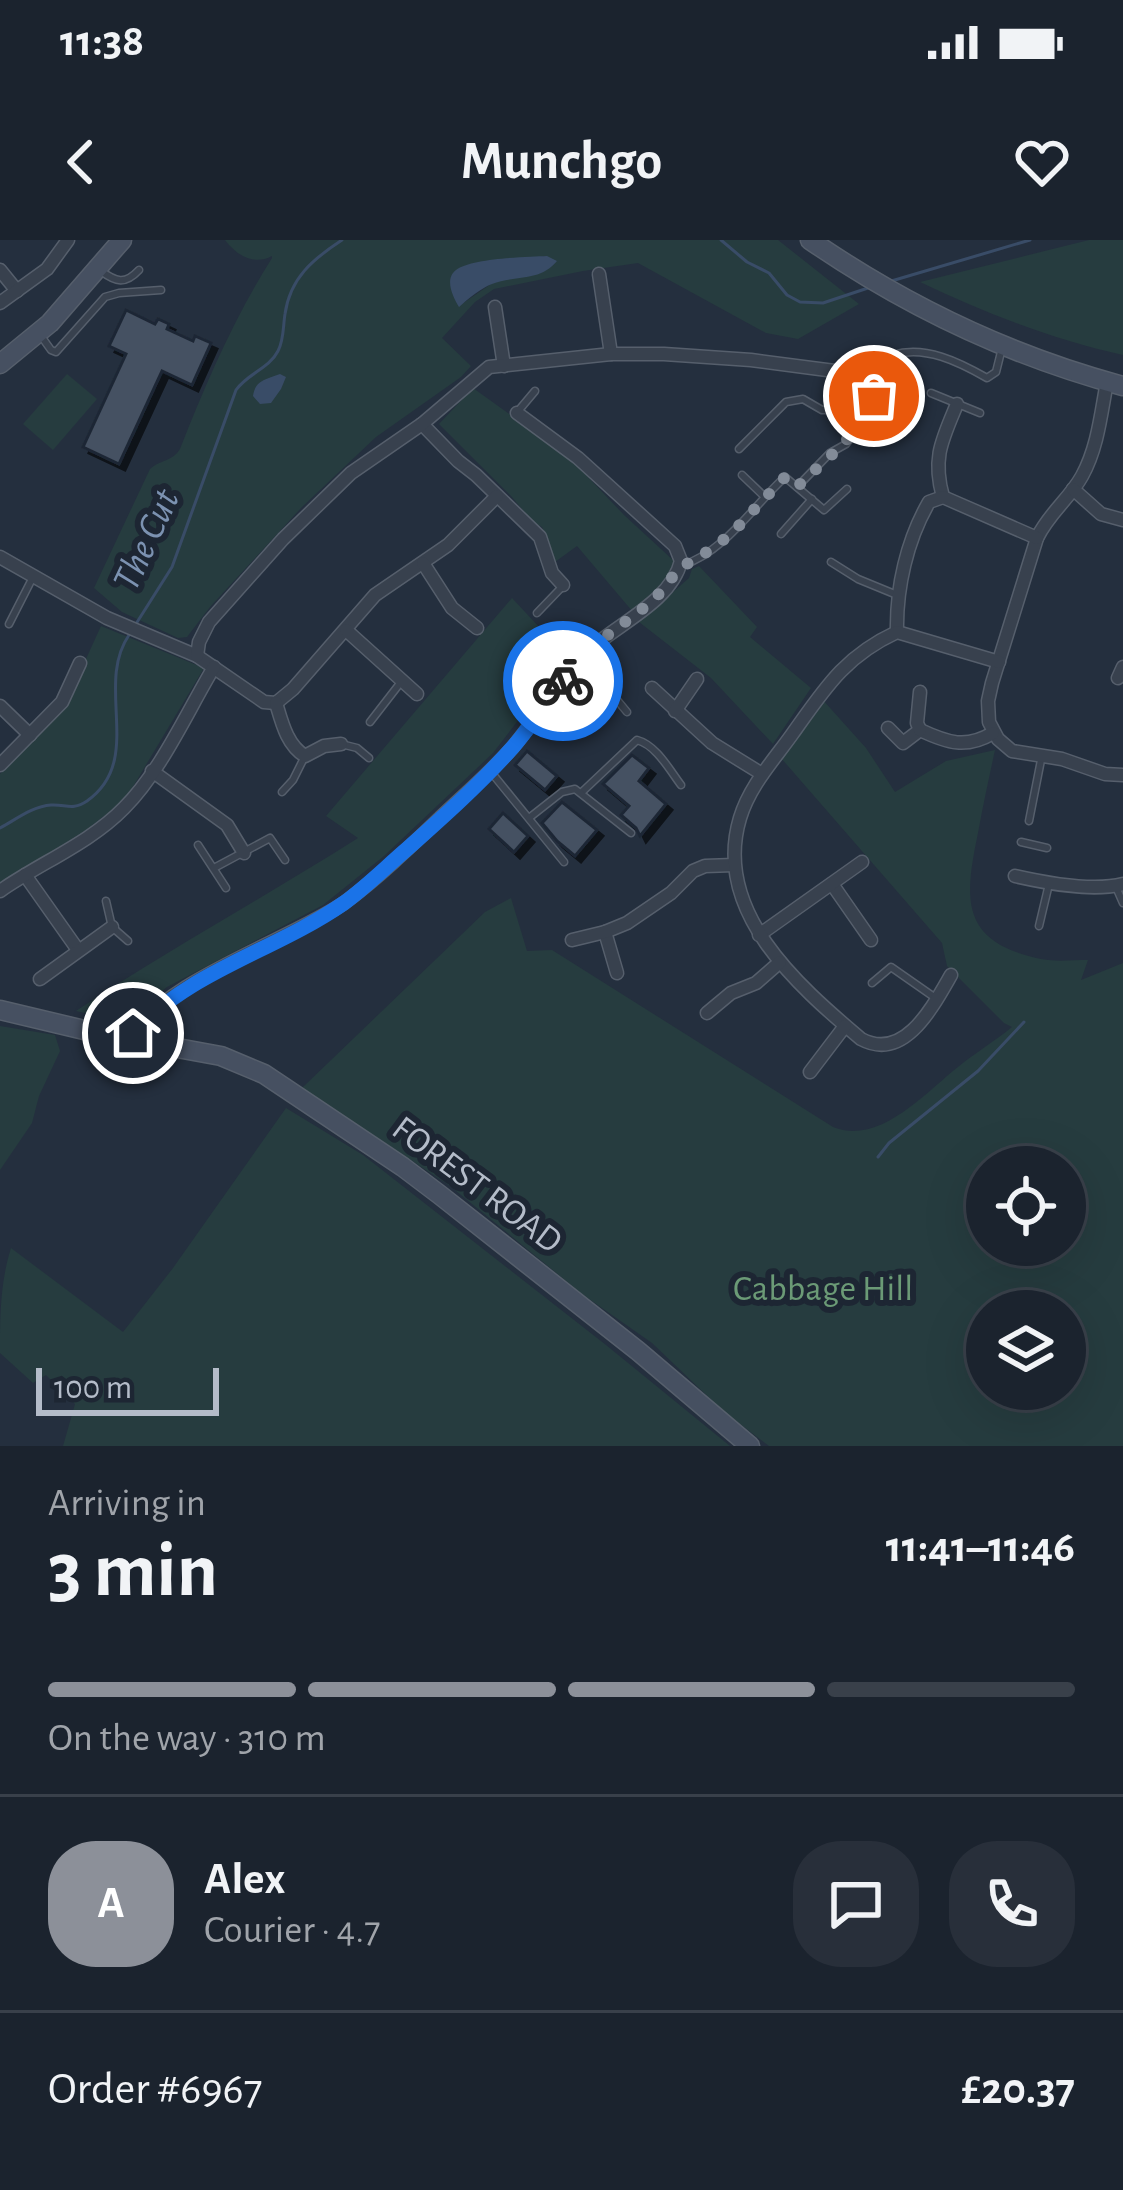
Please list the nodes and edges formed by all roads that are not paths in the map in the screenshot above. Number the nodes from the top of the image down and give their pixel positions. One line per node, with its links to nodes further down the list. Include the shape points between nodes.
1 (68, 240): 9 (street)
2 (122, 240): 6 (main road)
3 (810, 240): 14 (main road, via 884,288)
4 (0, 270): 9 (street)
5 (139, 270): 6 (lane, via 130,280)
6 (104, 273): 10 (lane); 13 (main road)
7 (599, 274): 15 (street)
8 (160, 290): 10 (lane)
9 (17, 292): 11 (street)
10 (104, 297): 13 (lane, via 56,352)
11 (0, 303)
12 (495, 307): 17 (street)
13 (39, 334): 16 (main road)
14 (1002, 344): 19 (main road); 25 (lane, via 987,378 944,357 893,355)
15 (611, 354): 17 (street); 18 (street)
16 (0, 364)
17 (504, 366): 26 (street, via 489,367)
18 (850, 373)
19 (1115, 384): 31 (street)
20 (535, 391): 23 (lane)
21 (931, 393): 22 (lane)
22 (956, 404): 24 (lane); 33 (street, via 938,451)
23 (517, 413): 42 (street, via 665,536)
24 (980, 413)
25 (865, 420): 27 (lane, via 803,399 786,402); 29 (lane)
26 (422, 424): 32 (street); 51 (street, via 351,472 283,539 209,622)
27 (739, 449)
28 (742, 476): 34 (lane)
29 (797, 487): 34 (lane, via 785,477); 35 (lane)
30 (847, 489): 35 (lane, via 824,510)
31 (1073, 489): 36 (street, via 1101,514); 38 (street)
32 (497, 496): 41 (street); 44 (street, via 540,537)
33 (943, 496): 38 (street); 45 (street, via 916,524)
34 (765, 497): 42 (lane, via 730,535)
35 (812, 500): 37 (lane)
36 (1123, 520)
37 (781, 534)
38 (1037, 538): 53 (street)
39 (0, 557): 43 (street)
40 (831, 562): 45 (lane)
41 (423, 563): 48 (street, via 452,608); 49 (street, via 375,596)
42 (681, 566): 52 (street, via 654,600)
43 (33, 577): 47 (lane); 51 (street)
44 (563, 585): 46 (lane)
45 (897, 596): 50 (street)
46 (537, 614)
47 (9, 624)
48 (477, 628)
49 (346, 630): 57 (street); 61 (street)
50 (897, 632): 53 (street); 77 (street, via 856,656)
51 (197, 656): 55 (street)
52 (582, 657): 64 (lane); 76 (street)
53 (999, 662): 68 (street, via 988,701)
54 (80, 663): 69 (street, via 62,702)
55 (214, 667): 61 (street); 75 (street)
56 (698, 679): 63 (street)
57 (402, 680): 60 (street); 65 (lane)
58 (652, 688): 63 (street)
59 (920, 692): 67 (street)
60 (417, 694)
61 (276, 703): 72 (street)
62 (0, 706): 69 (street)
63 (675, 711): 77 (street)
64 (627, 712)
65 (370, 722)
66 (888, 728): 67 (street, via 902,743)
67 (920, 730): 68 (street, via 958,745)
68 (994, 733): 71 (street, via 1012,751)
69 (30, 735): 74 (street)
70 (341, 744): 72 (street); 73 (lane)
71 (1042, 755): 78 (street); 83 (lane)
72 (305, 756): 80 (lane)
73 (369, 758)
74 (0, 765)
75 (152, 771): 88 (street, via 227,825); 94 (street, via 124,808)
76 (490, 771): 82 (lane); 120 (street, via 343,904 176,995)
77 (762, 773): 92 (street, via 740,818)
78 (1123, 775)
79 (681, 785): 81 (lane, via 637,740)
80 (281, 792)
81 (582, 792): 82 (lane, via 566,790); 84 (lane)
82 (529, 818): 90 (lane)
83 (1029, 821)
84 (632, 833)
85 (1021, 842): 87 (lane)
86 (198, 845): 93 (lane)
87 (1047, 848)
88 (244, 853): 89 (lane, via 270,838); 93 (lane)
89 (285, 860)
90 (564, 862)
91 (862, 862): 96 (street)
92 (734, 865): 105 (street, via 693,871); 106 (street)
93 (214, 868): 99 (lane)
94 (25, 874): 100 (street); 110 (street)
95 (1015, 877): 97 (street)
96 (832, 884): 106 (street); 108 (street)
97 (1049, 884): 98 (street); 103 (lane)
98 (1119, 885): 102 (lane)
99 (226, 888)
100 (0, 891)
101 (106, 901): 104 (lane)
102 (1123, 903)
103 (1039, 926)
104 (112, 927): 109 (lane); 110 (street)
105 (605, 932): 107 (street); 112 (street)
106 (759, 935): 111 (street)
107 (572, 940)
108 (872, 940)
109 (128, 941)
110 (78, 950): 114 (street)
111 (781, 962): 118 (street); 119 (street)
112 (617, 974)
113 (952, 975): 116 (street)
114 (40, 979)
115 (872, 983): 116 (lane, via 891,967)
116 (937, 999): 119 (street, via 888,1046 873,1046)
117 (0, 1010): 120 (main road, FOREST ROAD)
118 (707, 1013)
119 (845, 1026): 121 (street)
120 (130, 1039): 122 (main road, FOREST ROAD, via 242,1063 307,1101 505,1245)
121 (810, 1072)
122 (750, 1446)

